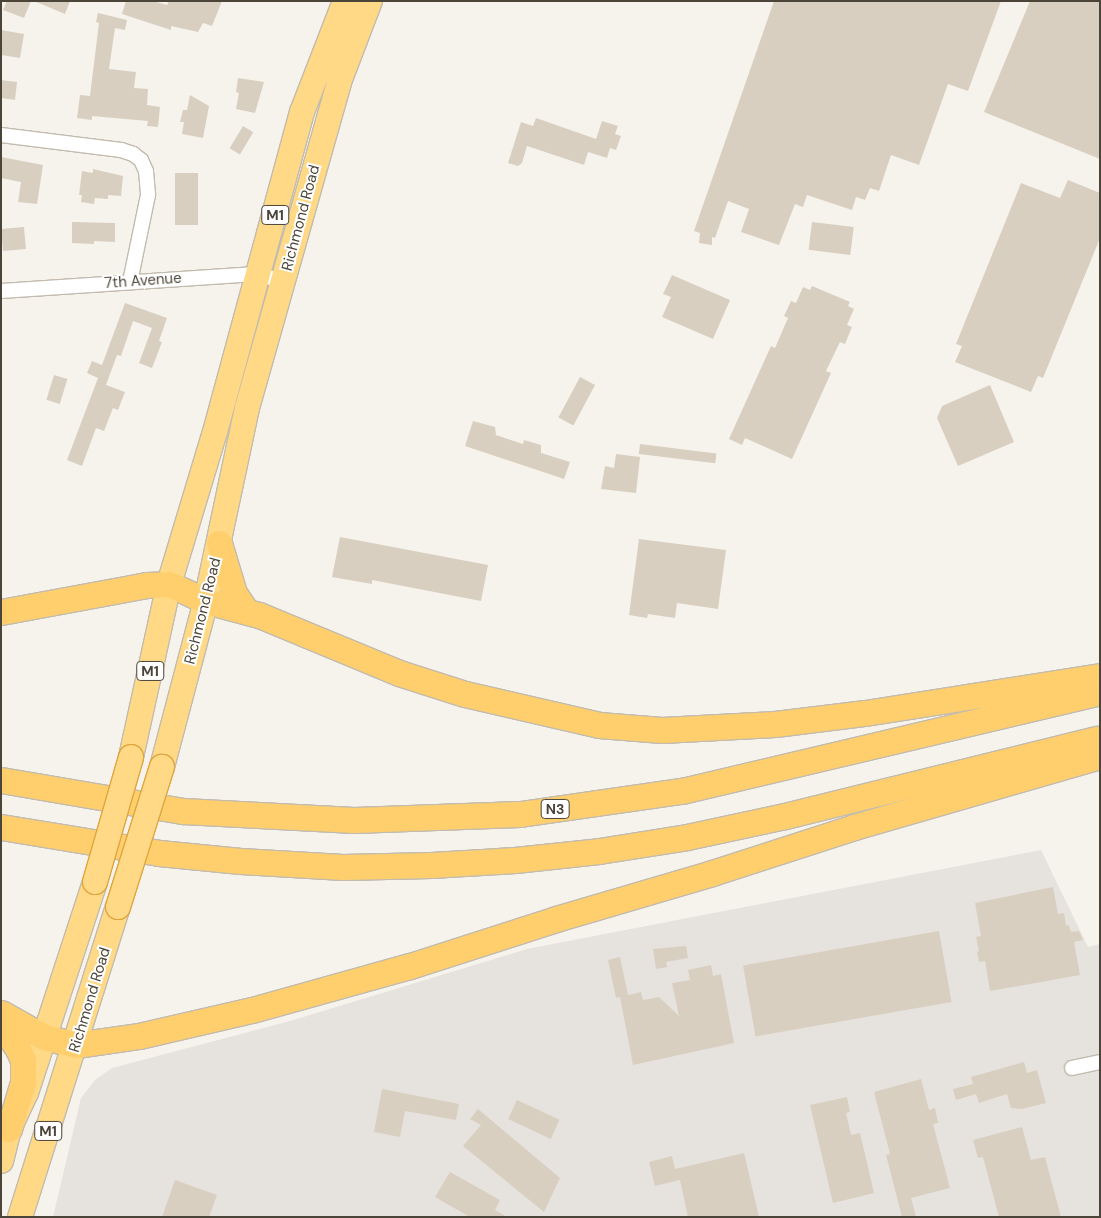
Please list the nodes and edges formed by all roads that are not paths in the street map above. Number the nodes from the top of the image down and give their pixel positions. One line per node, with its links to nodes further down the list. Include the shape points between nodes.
1 (345, 1): 4 (highway, Richmond Road / M1, via 302,112)
2 (370, 1): 6 (highway, Richmond Road / M1, via 339,82)
3 (1, 135): 5 (street, via 121,150 141,160 146,171 148,195)
4 (259, 274): 5 (street, 7th Avenue); 6 (street, 7th Avenue); 9 (highway, Richmond Road / M1)
5 (130, 282): 7 (street, 7th Avenue)
6 (284, 282): 8 (highway, Richmond Road / M1, via 247,408)
7 (1, 291)
8 (219, 543): 10 (highway, Richmond Road / M1); 11 (highway, via 234,593)
9 (169, 584): 10 (highway); 12 (highway, via 146,585); 21 (highway, Richmond Road / M1, bridge, via 132,757 96,882)
10 (206, 601): 11 (highway); 22 (highway, Richmond Road / M1, bridge, via 162,766)
11 (246, 611): 13 (highway, via 424,682 599,725 662,730 774,724 874,712)
12 (1, 612)
13 (1100, 676)
14 (1100, 692): 17 (highway, N3, via 686,790 520,814 354,820 182,811)
15 (1100, 739): 18 (highway, via 707,833 600,851 515,860 343,867 241,861 159,853)
16 (1100, 756): 22 (highway, via 854,827 410,966 233,1014 139,1036)
17 (1, 780)
18 (1, 826)
19 (1, 1013): 21 (highway)
20 (1, 1024): 25 (highway, via 23,1060 23,1082)
21 (44, 1036): 22 (highway); 25 (highway, Richmond Road / M1, via 26,1093)
22 (76, 1045): 27 (highway, Richmond Road / M1)
23 (1100, 1062): 24 (street)
24 (1072, 1068)
25 (9, 1129): 26 (highway, Richmond Road / M1)
26 (1, 1161)
27 (20, 1217)

